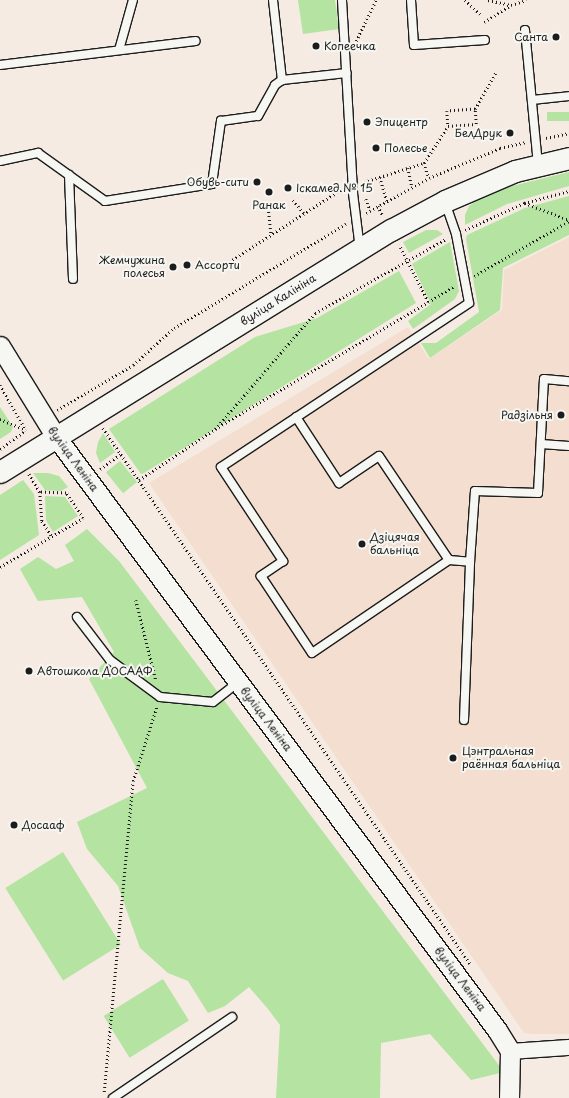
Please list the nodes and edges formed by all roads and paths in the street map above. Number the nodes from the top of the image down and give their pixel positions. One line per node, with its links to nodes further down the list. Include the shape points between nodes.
1 (133, 0): 16 (lane)
2 (273, 0): 20 (lane)
3 (342, 0): 19 (lane)
4 (376, 0): 15 (path)
5 (411, 0): 13 (lane, via 414,45)
6 (465, 0): 10 (path)
7 (488, 0): 9 (path)
8 (526, 0): 9 (path)
9 (511, 5): 11 (path)
10 (480, 14)
11 (484, 22)
12 (525, 30): 22 (lane)
13 (485, 40)
14 (196, 41): 16 (lane)
15 (352, 49)
16 (119, 50): 17 (lane)
17 (0, 65)
18 (496, 72): 23 (path)
19 (347, 73): 20 (lane); 35 (lane)
20 (282, 80): 32 (lane, via 275,85 258,116 221,121 212,184 105,201)
21 (569, 96): 22 (lane)
22 (532, 100): 26 (lane)
23 (475, 109): 24 (path, via 447,111); 24 (path, via 476,124)
24 (448, 126): 29 (path)
25 (569, 133): 26 (path)
26 (536, 140): 30 (lane); 34 (path, via 500,148)
27 (569, 158): 30 (main road, вуліца Калініна)
28 (0, 161): 32 (lane, via 38,153)
29 (424, 162): 31 (path); 34 (path)
30 (538, 165): 41 (main road, вуліца Калініна, via 515,171)
31 (408, 168): 33 (path); 37 (path)
32 (69, 175): 55 (lane)
33 (380, 177): 36 (path); 40 (path)
34 (429, 178): 37 (path)
35 (352, 182): 45 (path); 47 (lane)
36 (362, 183)
37 (412, 187): 40 (path)
38 (569, 191): 42 (path)
39 (293, 200): 45 (path)
40 (387, 201): 44 (path)
41 (445, 202): 50 (lane); 52 (main road, вуліца Калініна)
42 (524, 203): 48 (path); 50 (path)
43 (268, 204): 49 (path)
44 (378, 206): 46 (path); 47 (path)
45 (304, 213): 49 (path)
46 (383, 216)
47 (355, 219): 52 (lane); 61 (path, via 174,328 133,364)
48 (569, 220): 56 (path)
49 (271, 234): 54 (path)
50 (456, 234): 53 (path); 56 (lane)
51 (398, 243): 53 (path)
52 (360, 249): 67 (main road, вуліца Калініна)
53 (408, 261): 57 (path); 65 (path, via 315,313)
54 (229, 262)
55 (73, 279)
56 (466, 280): 57 (path); 62 (lane, via 469,303)
57 (428, 302): 65 (path)
58 (0, 346): 67 (street, вуліца Леніна)
59 (569, 381): 68 (lane, via 544,379)
60 (0, 385): 66 (path)
61 (57, 410)
62 (296, 417): 76 (lane, via 339,483 379,456); 76 (lane, via 221,467 283,561 261,576 312,653)
63 (0, 419): 66 (path)
64 (103, 427): 73 (path)
65 (215, 429): 73 (path)
66 (26, 430): 70 (path)
67 (56, 437): 72 (main road, вуліца Калініна); 81 (street, вуліца Леніна)
68 (541, 444): 69 (lane); 77 (lane, via 538,493 475,491)
69 (569, 446)
70 (0, 449)
71 (25, 469): 74 (path)
72 (0, 472)
73 (139, 480): 84 (path)
74 (40, 492): 75 (path, via 42,521); 75 (path, via 66,493 83,518)
75 (51, 536): 78 (path)
76 (449, 560): 77 (lane)
77 (470, 562): 83 (lane)
78 (0, 567)
79 (136, 600): 82 (path)
80 (77, 617): 82 (lane, via 110,660)
81 (239, 682): 82 (lane, via 213,702); 87 (street, вуліца Леніна)
82 (160, 697): 88 (path, via 133,781)
83 (464, 720)
84 (474, 969)
85 (232, 1017): 89 (lane)
86 (569, 1048): 87 (street)
87 (510, 1051): 90 (street)
88 (104, 1098)
89 (113, 1098)
90 (509, 1098)

